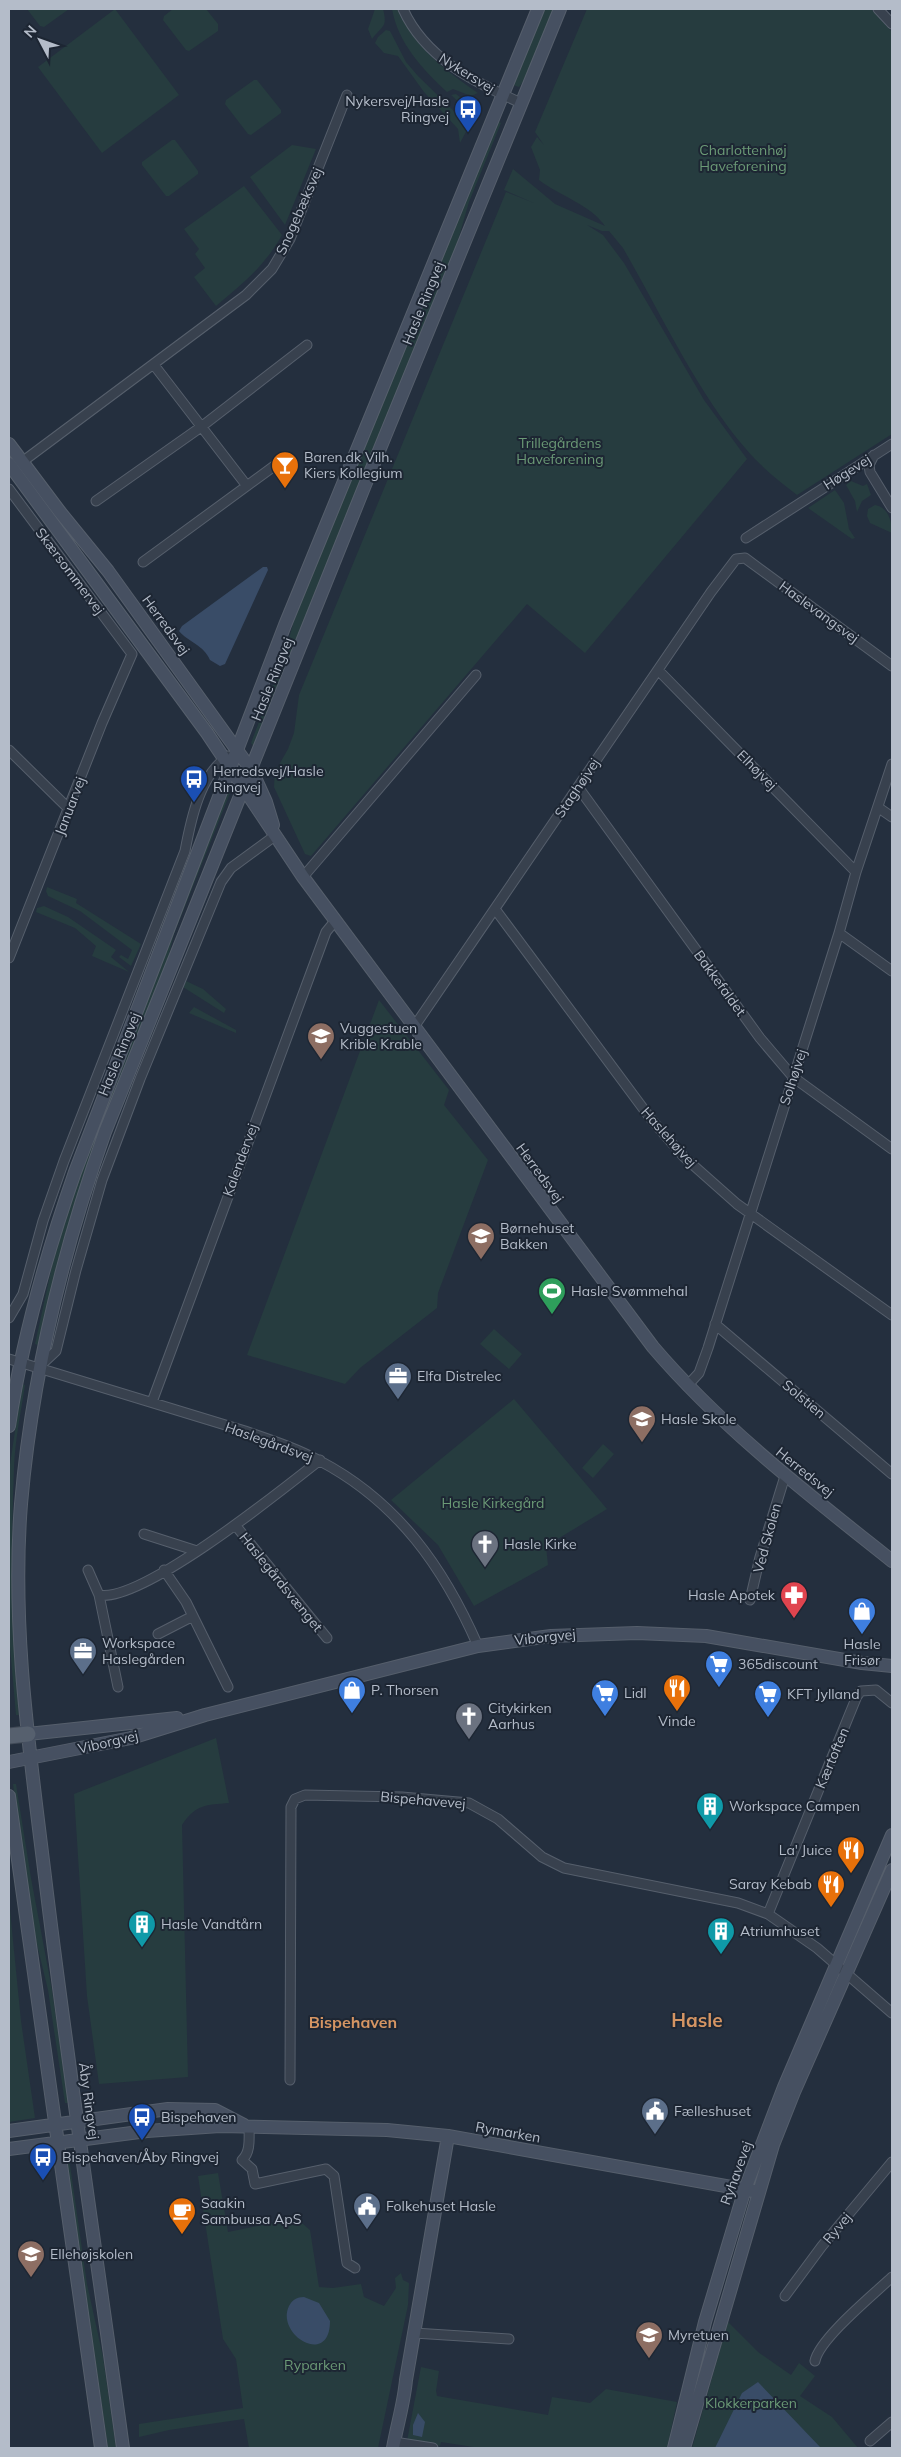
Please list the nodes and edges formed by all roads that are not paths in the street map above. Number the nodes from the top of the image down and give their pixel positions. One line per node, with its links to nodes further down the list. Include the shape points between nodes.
1 (403, 9): 7 (street, Nykersvej, via 414,29 437,56)
2 (538, 9): 7 (street, Hasle Ringvej)
3 (560, 9): 8 (street, Hasle Ringvej)
4 (878, 9): 5 (street)
5 (892, 24)
6 (347, 94): 10 (street, Snogebæksvej, via 290,239 272,269 246,295)
7 (503, 95): 8 (street, Nykersvej); 30 (street, Hasle Ringvej)
8 (522, 103): 33 (street, Hasle Ringvej)
9 (308, 346): 11 (street)
10 (154, 364): 11 (street); 16 (street, Snogebæksvej)
11 (201, 427): 18 (street); 20 (street)
12 (9, 444): 16 (street, Herredsvej)
13 (892, 444): 14 (street, Høgevej)
14 (874, 455): 21 (street, via 869,465 870,472); 22 (street, Høgevej)
15 (281, 461): 18 (street)
16 (22, 462): 30 (street, Herredsvej, via 108,571)
17 (9, 464): 31 (street, Herredsvej)
18 (247, 486): 24 (street)
19 (9, 489): 25 (street, Skærsommervej)
20 (96, 501)
21 (892, 508)
22 (746, 538)
23 (745, 558): 26 (street, Haslevangsvej); 27 (street, Staghøjvej, via 733,561)
24 (143, 562)
25 (132, 654): 37 (street, Januarvej)
26 (892, 666)
27 (658, 670): 34 (street, Staghøjvej); 40 (street, Elhøjvej)
28 (476, 675): 41 (street)
29 (9, 750): 37 (street)
30 (237, 750): 31 (street, Hasle Ringvej); 33 (street, Herredsvej)
31 (227, 764): 35 (street, Herredsvej); 52 (street, Hasle Ringvej, via 218,763 204,788 190,825 185,851 61,1168 23,1294); 54 (street, Hasle Ringvej, via 74,1172)
32 (892, 764): 36 (street, Solhøjvej)
33 (252, 771): 35 (street, Hasle Ringvej); 39 (street, Herredsvej)
34 (578, 786): 42 (street, Staghøjvej); 48 (street, Bakkefaldet, via 760,1038)
35 (244, 790): 39 (street, Herredsvej); 55 (street, Hasle Ringvej, via 104,1132 54,1298)
36 (879, 808): 38 (street); 40 (street, Solhøjvej)
37 (69, 809): 45 (street, Januarvej)
38 (892, 817)
39 (276, 836): 41 (street, Herredsvej); 55 (street, Hasle Ringvej, via 231,868 221,882 102,1180 56,1351)
40 (856, 872): 44 (street, Solhøjvej)
41 (303, 877): 43 (street, Herredsvej)
42 (495, 909): 47 (street, Staghøjvej); 50 (street, Haslehøjvej, via 651,1119 684,1157)
43 (335, 921): 47 (street, Herredsvej); 57 (street, Kalendervej, via 326,932 269,1080)
44 (839, 933): 46 (street); 48 (street, Solhøjvej)
45 (9, 956)
46 (892, 972)
47 (414, 1027): 56 (street, Herredsvej, via 620,1306)
48 (793, 1077): 49 (street, Bakkefaldet); 50 (street, Solhøjvej)
49 (892, 1149)
50 (750, 1213): 51 (street, Haslehøjvej); 53 (street, Solhøjvej)
51 (892, 1316)
52 (9, 1318)
53 (715, 1324): 56 (street, Solhøjvej, via 699,1373); 60 (street, Solstien)
54 (15, 1361): 55 (street, Haslegårdsvej); 58 (street, Hasle Ringvej)
55 (39, 1369): 57 (street, Haslegårdsvej); 79 (street, Hasle Ringvej, via 26,1460 18,1575 18,1625)
56 (687, 1386): 61 (street, Herredsvej)
57 (152, 1402): 59 (street, Haslegårdsvej, via 275,1441)
58 (9, 1426)
59 (320, 1460): 62 (street, Haslegårdsvænget); 73 (street, Haslegårdsvej, via 378,1501 420,1543 451,1588)
60 (892, 1474)
61 (785, 1476): 65 (street, Herredsvej); 69 (street, Ved Skolen)
62 (236, 1526): 64 (street, Haslegårdsvænget); 72 (street, Haslegårdsvænget)
63 (144, 1534): 64 (street)
64 (197, 1551): 67 (street, Haslegårdsvænget)
65 (892, 1561)
66 (88, 1570): 68 (street)
67 (164, 1570): 68 (street, Haslegårdsvænget, via 116,1595); 70 (street)
68 (99, 1595): 75 (street)
69 (750, 1600)
70 (193, 1616): 71 (street); 76 (street)
71 (158, 1634)
72 (327, 1638)
73 (478, 1646): 74 (street, Viborgvej, via 551,1636 668,1633 737,1640 862,1664); 78 (street, Viborgvej)
74 (892, 1666)
75 (118, 1687)
76 (228, 1687)
77 (892, 1703): 86 (street, Kærtoften, via 876,1690 861,1691 857,1696)
78 (205, 1715): 79 (street, Viborgvej); 81 (street, Viborgvej, via 131,1738)
79 (28, 1734): 80 (main road, Viborgvej); 81 (street, Hasle Ringvej)
80 (9, 1736)
81 (30, 1758): 82 (street, Viborgvej); 91 (street, Åby Ringvej)
82 (9, 1762)
83 (9, 1796): 92 (street)
84 (892, 1835): 87 (street, Ryhavevej)
85 (892, 1870): 88 (street, Ryhavevej)
86 (768, 1914): 87 (street, Bispehavevej); 90 (street, Bispehavevej, via 738,1903 564,1868 542,1857 498,1819 469,1803 402,1797 300,1796 291,1806)
87 (836, 1963): 88 (street, Bispehavevej); 100 (street, Ryhavevej)
88 (847, 1973): 89 (street, Bispehavevej); 101 (street, Ryhavevej, via 794,2092)
89 (892, 2013)
90 (290, 2080)
91 (77, 2120): 92 (street, Rymarken); 93 (street, Rymarken, via 168,2109 214,2110); 96 (street, Åby Ringvej)
92 (55, 2123): 94 (street, Rymarken); 97 (street)
93 (249, 2127): 95 (street, Rymarken, via 387,2130); 96 (street, Rymarken, via 147,2131); 102 (street, via 248,2148 242,2160 252,2169 255,2184 326,2169 334,2176 346,2263)
94 (9, 2131)
95 (448, 2136): 100 (street, Rymarken); 105 (street)
96 (79, 2139): 97 (street, Rymarken); 112 (street, Åby Ringvej)
97 (58, 2142): 98 (street, Rymarken); 111 (street)
98 (9, 2149)
99 (892, 2162): 104 (street, Ryvej)
100 (745, 2189): 101 (street, Rymarken); 114 (street, Ryhavevej, via 707,2314)
101 (759, 2192): 115 (street, Ryhavevej)
102 (355, 2268)
103 (892, 2277): 107 (street, via 840,2327 817,2354)
104 (785, 2296)
105 (414, 2334): 106 (street); 110 (street)
106 (509, 2339)
107 (815, 2361)
108 (892, 2422): 109 (street)
109 (870, 2441)
110 (394, 2445): 113 (street)
111 (101, 2448)
112 (123, 2448)
113 (434, 2448)
114 (674, 2448)
115 (684, 2448)

